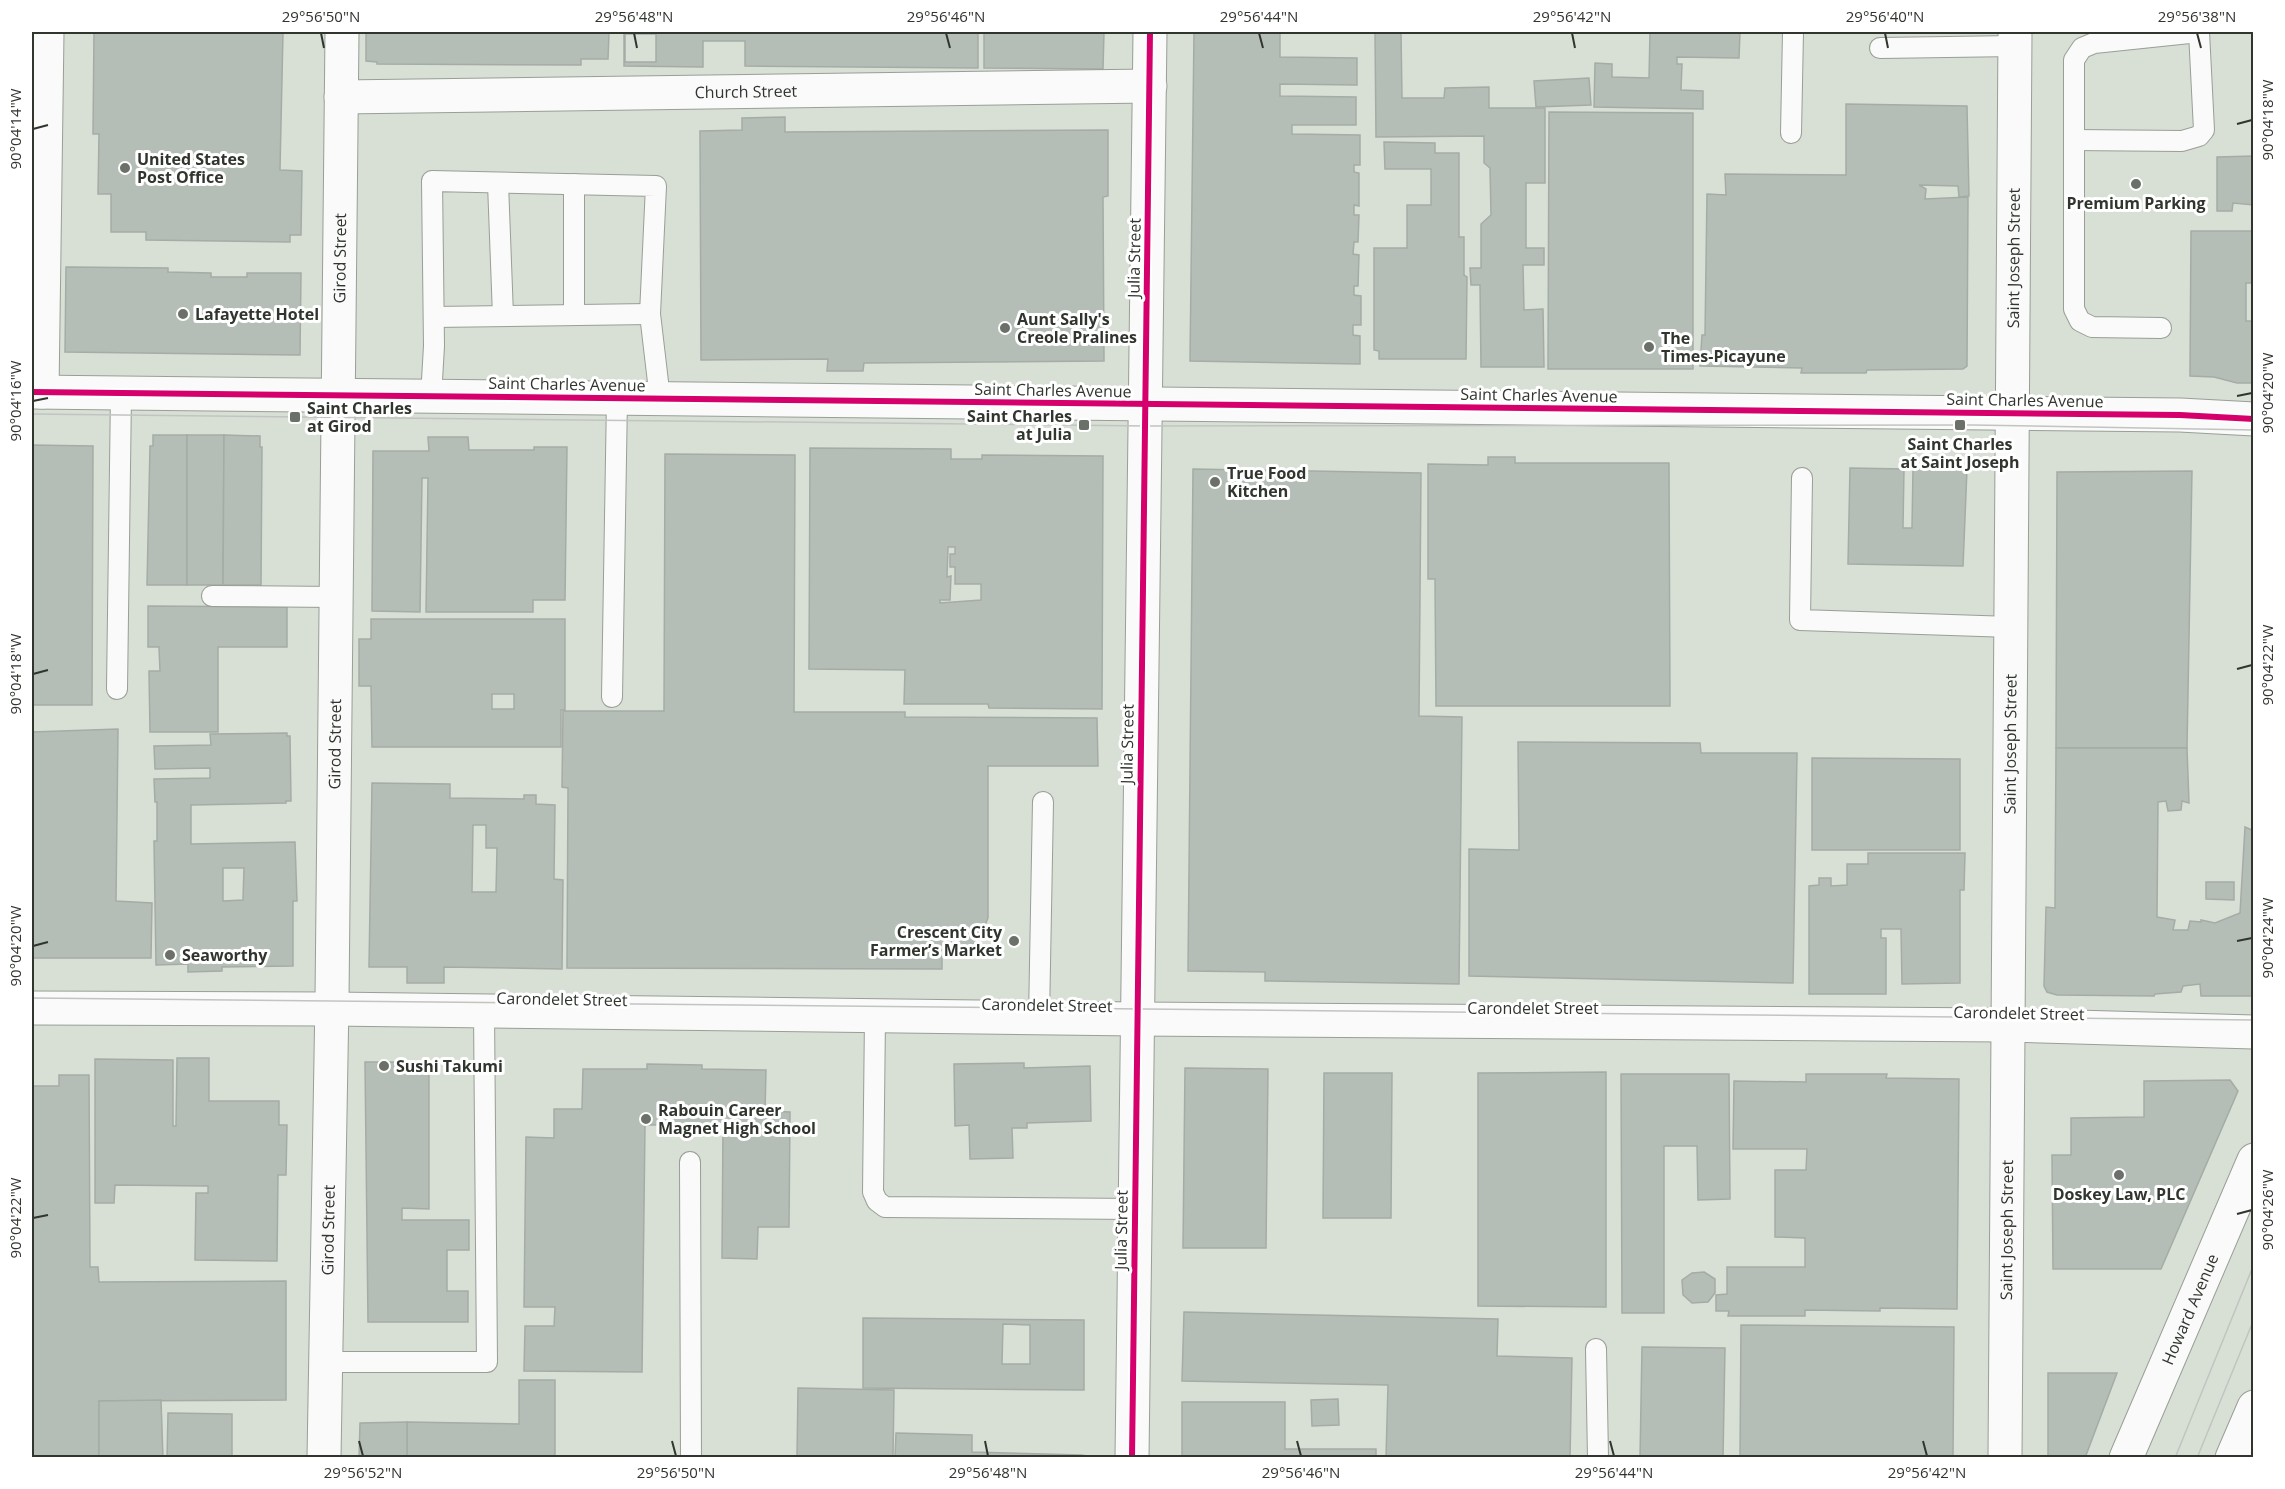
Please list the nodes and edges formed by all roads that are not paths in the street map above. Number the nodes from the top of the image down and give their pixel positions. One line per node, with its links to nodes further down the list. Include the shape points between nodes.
1 (48, 32): 19 (street)
2 (342, 32): 9 (street, Girod Street)
3 (1150, 32): 8 (street, Julia Street)
4 (1793, 32): 10 (lane)
5 (2199, 32): 11 (lane, via 2094,43 2082,48 2074,60); 11 (lane, via 2204,130 2199,136 2182,141)
6 (2015, 39): 7 (lane); 26 (street, Saint Joseph Street)
7 (1880, 48)
8 (1150, 86): 9 (street, Church Street); 25 (street, Julia Street)
9 (341, 97): 21 (street, Girod Street)
10 (1791, 132)
11 (2074, 140): 18 (lane, via 2074,309 2080,321 2092,327)
12 (498, 183): 13 (lane); 16 (lane); 17 (lane, via 432,181)
13 (574, 184): 14 (lane, via 656,186); 15 (lane)
14 (650, 314): 15 (lane); 24 (lane)
15 (574, 315): 16 (lane)
16 (503, 316): 17 (lane)
17 (434, 317): 22 (lane)
18 (2161, 328)
19 (37, 392): 20 (street, Saint Charles Avenue)
20 (121, 393): 21 (street, Saint Charles Avenue); 32 (lane)
21 (339, 396): 22 (street, Saint Charles Avenue); 30 (street, Girod Street)
22 (431, 397): 23 (street, Saint Charles Avenue)
23 (617, 398): 24 (street, Saint Charles Avenue); 33 (lane)
24 (660, 399): 25 (street, Saint Charles Avenue)
25 (1146, 404): 26 (street, Saint Charles Avenue); 40 (street, Julia Street)
26 (2013, 413): 27 (street, Saint Charles Avenue); 31 (street, Saint Joseph Street)
27 (2253, 419)
28 (1802, 478): 31 (lane, via 1800,621)
29 (212, 596): 30 (lane)
30 (336, 597): 36 (street, Girod Street)
31 (2011, 627): 41 (street, Saint Joseph Street)
32 (117, 689)
33 (612, 697)
34 (1043, 802): 39 (lane)
35 (32, 1008): 36 (street, Carondelet Street)
36 (331, 1009): 37 (street, Carondelet Street); 47 (street, Girod Street)
37 (484, 1011): 38 (street, Carondelet Street); 47 (lane, via 487,1362)
38 (875, 1017): 39 (street, Carondelet Street); 45 (lane, via 873,1192 885,1207)
39 (1039, 1018): 40 (street, Carondelet Street)
40 (1137, 1019): 41 (street, Carondelet Street); 45 (street, Julia Street)
41 (2008, 1025): 42 (street, Carondelet Street); 53 (street, Saint Joseph Street)
42 (2253, 1032)
43 (2253, 1160): 54 (street, Howard Avenue)
44 (690, 1162): 50 (lane)
45 (1135, 1209): 51 (street, Julia Street)
46 (1596, 1349): 52 (lane)
47 (326, 1362): 49 (street, Girod Street)
48 (2253, 1407): 55 (street)
49 (324, 1458)
50 (691, 1458)
51 (1132, 1458)
52 (1598, 1458)
53 (2005, 1458)
54 (2126, 1458)
55 (2232, 1458)

